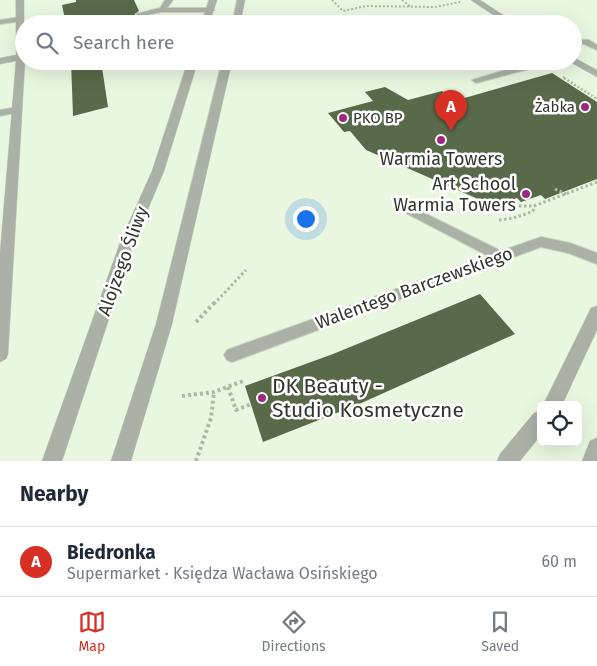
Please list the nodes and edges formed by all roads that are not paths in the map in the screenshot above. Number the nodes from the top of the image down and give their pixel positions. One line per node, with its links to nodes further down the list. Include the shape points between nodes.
1 (20, 0): 9 (street)
2 (169, 0): 6 (lane)
3 (213, 0): 7 (street)
4 (241, 0): 11 (street)
5 (475, 0): 12 (street)
6 (162, 10): 7 (lane); 8 (lane)
7 (210, 10): 10 (street)
8 (140, 14)
9 (20, 15)
10 (208, 15)
11 (238, 15)
12 (499, 15)
13 (15, 20): 14 (lane)
14 (0, 22)
15 (582, 42): 16 (lane)
16 (597, 48)
17 (15, 59): 18 (street)
18 (0, 61)
19 (582, 65): 25 (street)
20 (20, 70): 29 (street)
21 (190, 70): 41 (street, Alojzego Śliwy, via 158,171 128,240)
22 (225, 70): 42 (street, via 164,324)
23 (514, 70): 26 (lane)
24 (542, 70): 27 (lane)
25 (597, 74)
26 (476, 80)
27 (506, 81)
28 (0, 113): 29 (lane)
29 (17, 114): 30 (lane); 32 (street)
30 (0, 121)
31 (408, 209): 33 (lane)
32 (5, 212): 36 (street)
33 (501, 256): 34 (lane, Walentego Barczewskiego, via 541,242 570,248); 37 (lane, Walentego Barczewskiego)
34 (597, 259)
35 (597, 313): 38 (street)
36 (0, 354)
37 (232, 354)
38 (554, 401)
39 (537, 425): 43 (street)
40 (597, 448): 44 (street)
41 (52, 461)
42 (121, 461)
43 (507, 461)
44 (592, 461)

